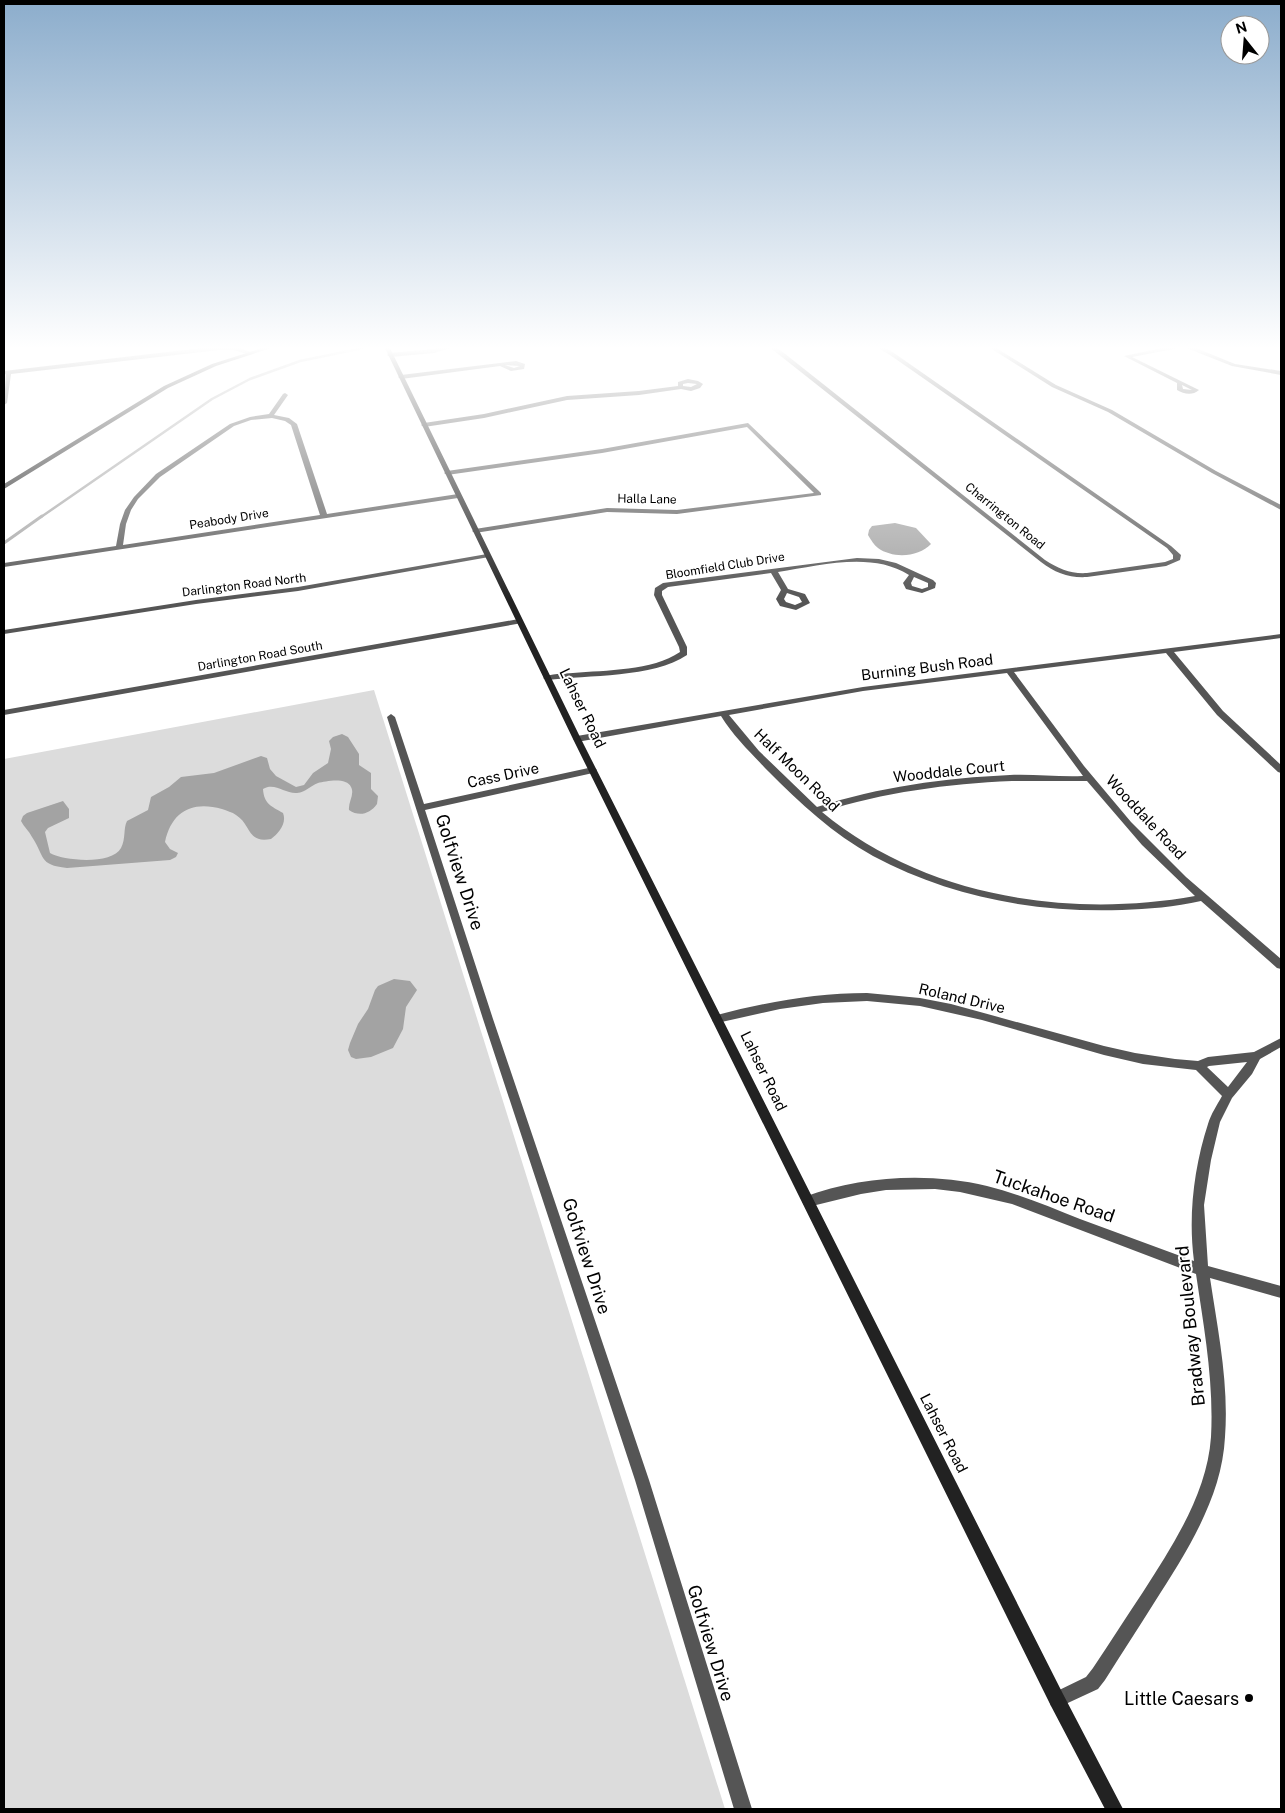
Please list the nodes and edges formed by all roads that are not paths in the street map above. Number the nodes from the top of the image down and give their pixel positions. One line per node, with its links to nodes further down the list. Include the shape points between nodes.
1 (95, 431): 11 (street)
2 (225, 431): 16 (street, via 149,486 128,509)
3 (297, 431): 14 (street)
4 (427, 431): 10 (street, Lahser Road)
5 (715, 431): 10 (street, Halla Lane)
6 (754, 431): 15 (street, Halla Lane, via 819,494 677,512 607,510)
7 (878, 431): 8 (street, Charrington Road, via 1060,572 1086,575 1166,564 1177,558 1176,552)
8 (1000, 431)
9 (1143, 431): 13 (street)
10 (447, 473): 12 (street, Lahser Road)
11 (4, 487)
12 (458, 496): 14 (street, Peabody Drive); 15 (street, Lahser Road)
13 (1281, 508)
14 (324, 516): 16 (street, Peabody Drive)
15 (475, 531): 17 (street, Lahser Road)
16 (119, 547): 18 (street, Peabody Drive)
17 (487, 556): 22 (street, Lahser Road); 23 (street, Darlington Road North, via 298,590 196,602)
18 (4, 565)
19 (773, 570): 20 (street, Bloomfield Club Drive, via 862,560 894,565); 21 (street); 27 (street, Bloomfield Club Drive, via 661,587 658,595 684,648 684,653 677,660 646,667)
20 (913, 574)
21 (785, 590)
22 (519, 621): 27 (street, Lahser Road); 28 (street, Darlington Road South)
23 (4, 632)
24 (1281, 636): 25 (street, Burning Bush Road)
25 (1168, 650): 26 (street, Burning Bush Road); 33 (street, via 1220,713)
26 (1009, 671): 29 (street, Burning Bush Road, via 863,689); 34 (street, Wooddale Road)
27 (547, 678): 31 (street, Lahser Road)
28 (4, 713)
29 (723, 713): 31 (street, Burning Bush Road); 36 (street, Half Moon Road, via 761,759)
30 (391, 717): 35 (street, Golfview Drive)
31 (577, 739): 32 (street, Lahser Road)
32 (593, 770): 35 (street, Cass Drive); 39 (street, Lahser Road)
33 (1281, 770)
34 (1088, 778): 36 (street, Wooddale Court, via 1011,778 936,784 870,795); 37 (street, Wooddale Road, via 1141,838)
35 (420, 808): 48 (street, Golfview Drive, via 642,1480)
36 (814, 810): 37 (street, Half Moon Road, via 862,845 892,861 934,880 987,895 1042,905 1085,908)
37 (1204, 898): 38 (street, Wooddale Road)
38 (1281, 965)
39 (717, 1019): 42 (street, Roland Drive, via 806,1000 888,998 975,1015 1134,1058); 44 (street, Lahser Road)
40 (1281, 1042): 41 (street, Bradway Boulevard)
41 (1256, 1056): 42 (street, Roland Drive); 43 (street, Bradway Boulevard)
42 (1198, 1066): 43 (street)
43 (1228, 1095): 45 (street, Bradway Boulevard, via 1214,1122 1198,1205)
44 (808, 1201): 45 (street, Tuckahoe Road, via 883,1185 950,1184 1013,1199); 47 (street, Lahser Road)
45 (1202, 1270): 46 (street, Tuckahoe Road); 47 (street, Bradway Boulevard, via 1216,1360 1218,1438 1211,1477 1202,1503 1175,1556 1099,1674 1092,1683)
46 (1281, 1292)
47 (1058, 1700): 49 (street, Lahser Road)
48 (743, 1809)
49 (1114, 1809)

